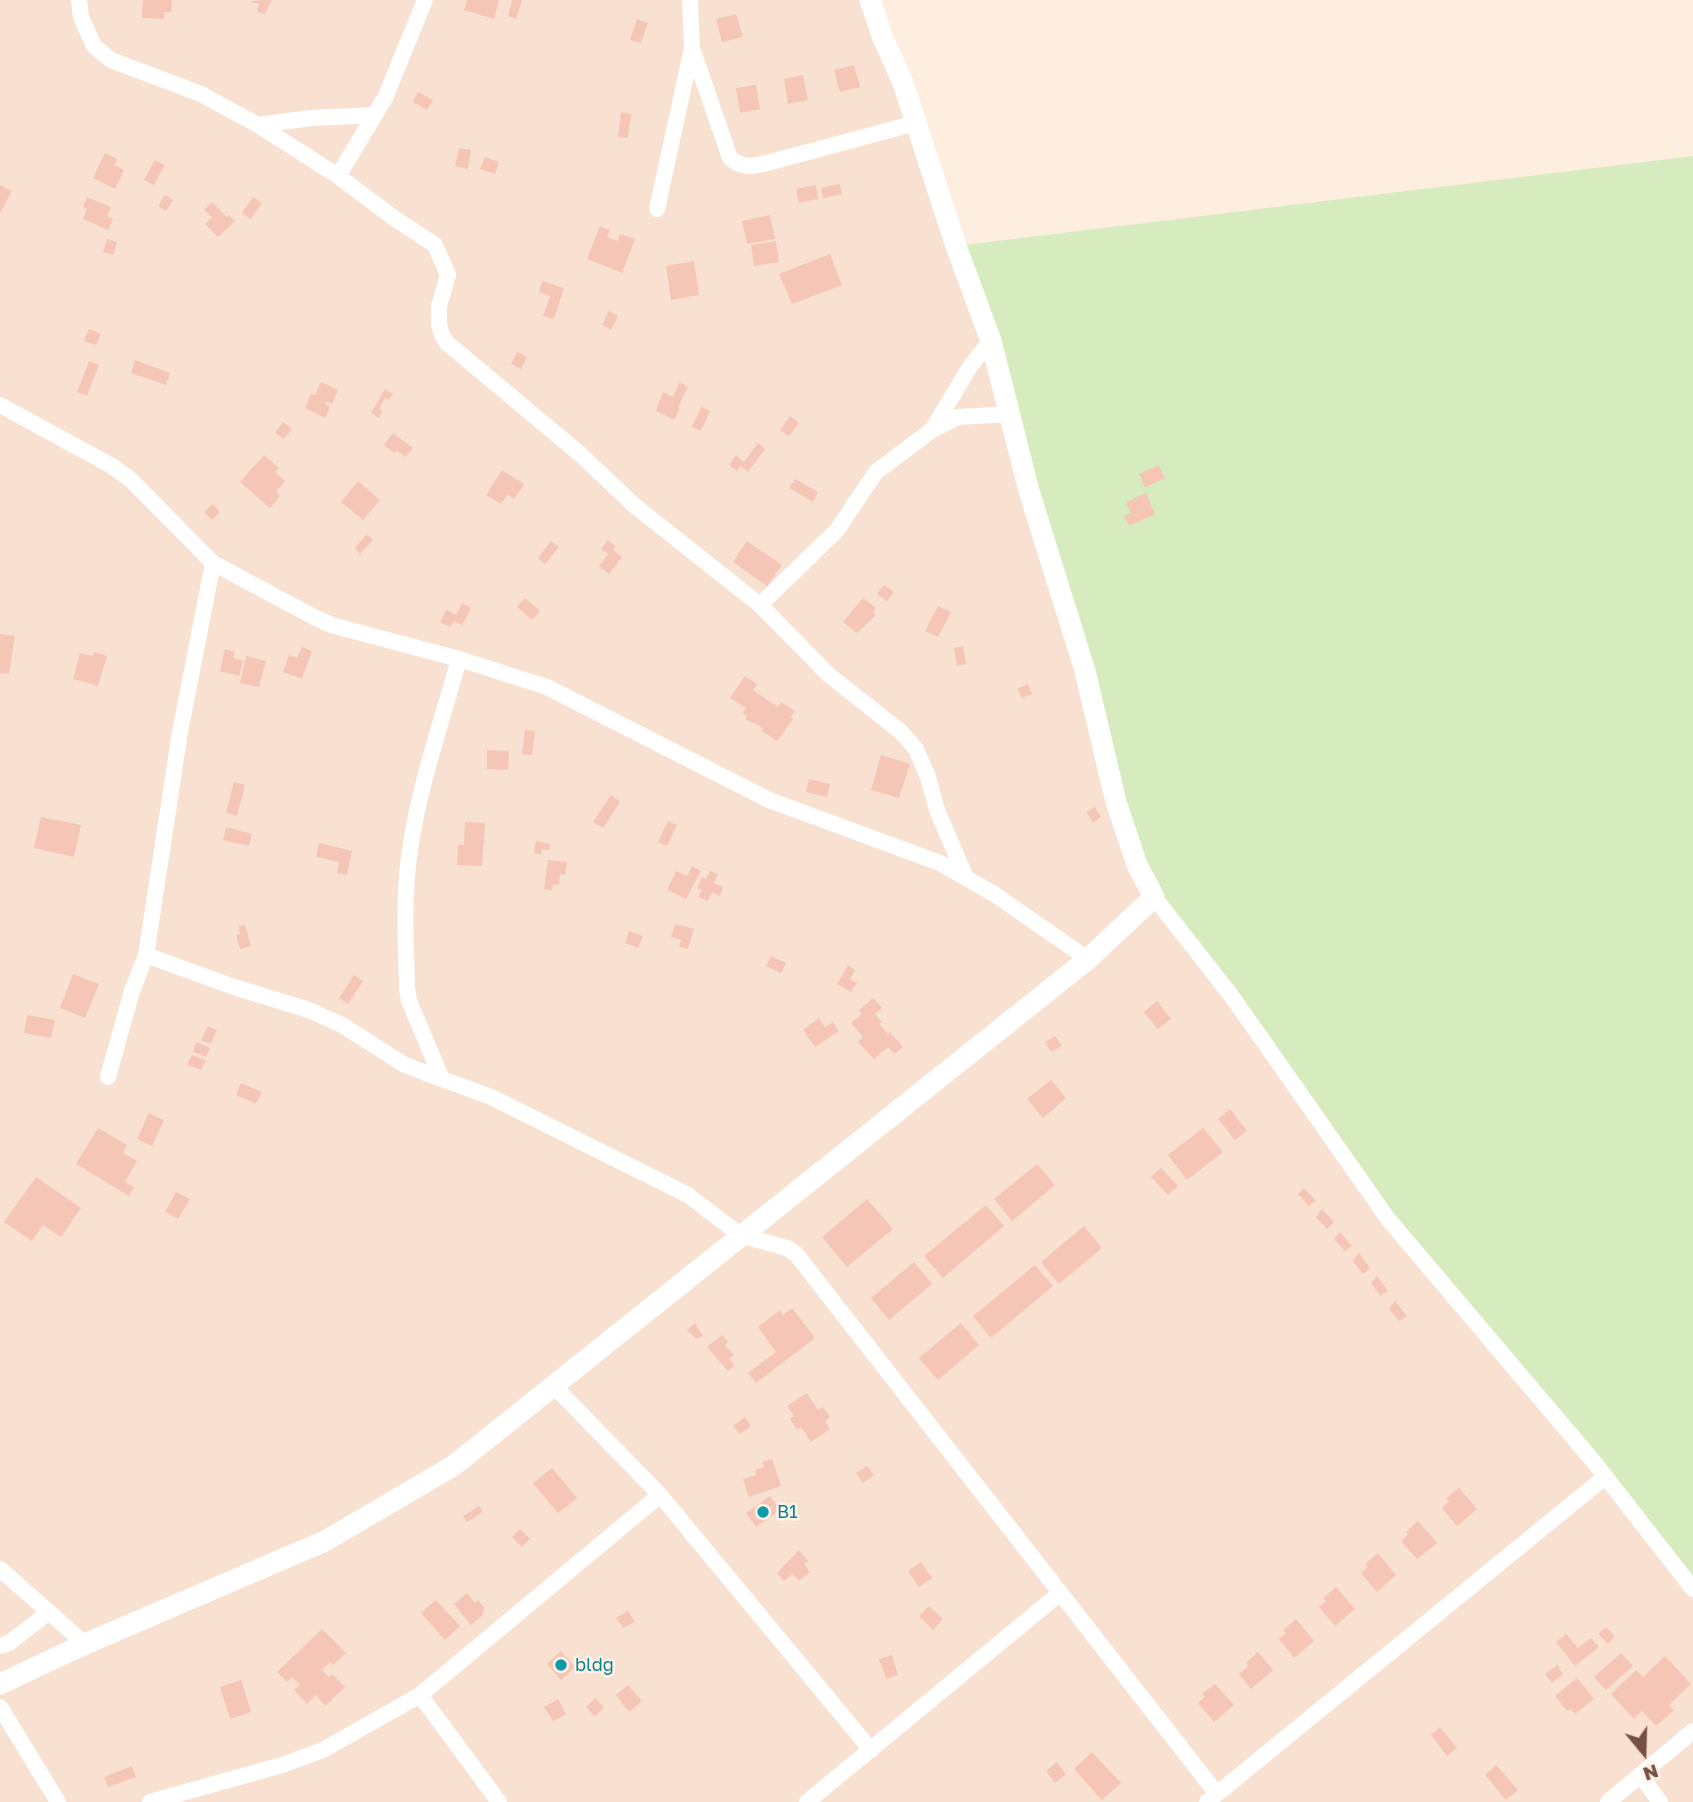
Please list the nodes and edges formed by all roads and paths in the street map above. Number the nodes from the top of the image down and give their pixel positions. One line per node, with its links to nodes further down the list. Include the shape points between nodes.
1 (79, 0): 8 (street, via 94,46 111,60 201,94)
2 (425, 0): 6 (street)
3 (690, 0): 5 (street)
4 (870, 0): 7 (street)
5 (692, 48): 7 (street, via 730,158 737,165 767,163); 10 (street)
6 (375, 115): 8 (street); 9 (street)
7 (916, 122): 11 (street)
8 (258, 125): 9 (street)
9 (338, 176): 16 (street, via 435,245 447,275 439,306 439,324 447,343 635,506)
10 (657, 209)
11 (991, 341): 13 (street); 14 (street)
12 (0, 405): 15 (street, via 131,480)
13 (1011, 414): 14 (street, via 958,416); 19 (street, via 1085,671 1116,802 1137,865)
14 (932, 430): 16 (street, via 876,472 837,530)
15 (213, 563): 17 (street, via 331,625); 20 (street, via 180,732)
16 (760, 605): 18 (street, via 829,675 916,749)
17 (459, 659): 18 (street, via 547,687 769,800 940,863); 23 (street, via 416,816 407,882 409,1000)
18 (966, 878): 21 (street)
19 (1154, 897): 21 (street); 26 (street, via 1233,998 1388,1219)
20 (146, 955): 22 (street); 23 (street, via 309,1010 405,1065)
21 (1088, 959): 24 (street)
22 (108, 1077)
23 (442, 1079): 24 (street, via 491,1097 688,1195)
24 (740, 1235): 25 (street); 30 (street, via 796,1254)
25 (554, 1385): 27 (street); 32 (street, via 453,1466 325,1541)
26 (1605, 1477): 29 (street); 40 (street)
27 (660, 1495): 35 (street); 38 (street)
28 (0, 1569): 31 (street)
29 (1693, 1589)
30 (1059, 1594): 38 (street); 40 (street)
31 (49, 1612): 32 (street); 33 (street)
32 (85, 1644): 34 (street)
33 (0, 1646)
34 (0, 1684)
35 (420, 1695): 42 (street, via 323,1750); 43 (street)
36 (0, 1707): 41 (street)
37 (1693, 1731): 39 (street)
38 (871, 1750): 44 (street)
39 (1641, 1776): 45 (street); 46 (street)
40 (1212, 1798)
41 (58, 1802)
42 (150, 1802)
43 (499, 1802)
44 (807, 1802)
45 (1608, 1802)
46 (1660, 1802)

